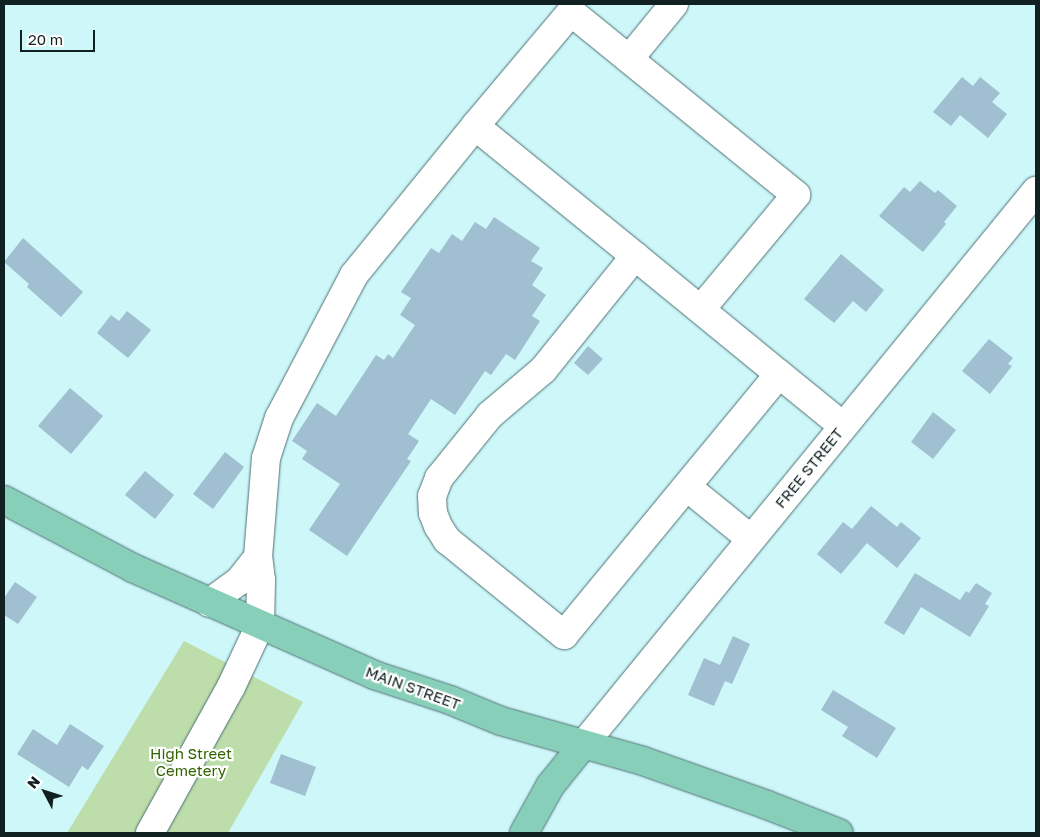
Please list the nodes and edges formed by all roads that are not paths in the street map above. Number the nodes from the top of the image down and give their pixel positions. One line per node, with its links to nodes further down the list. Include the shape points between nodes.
1 (674, 4): 3 (street)
2 (574, 8): 3 (street); 4 (street)
3 (629, 59): 7 (street, via 796,195)
4 (475, 126): 6 (street); 13 (street, via 354,275 279,418 266,458)
5 (1036, 191): 9 (street, FREE STREET)
6 (635, 256): 7 (street); 10 (street, via 543,370 490,415 439,478 432,496 433,512 447,540 564,635)
7 (701, 309): 8 (street)
8 (779, 374): 9 (street); 10 (street)
9 (843, 426): 12 (street, FREE STREET)
10 (687, 487): 12 (street)
11 (4, 500): 14 (main road, MAIN STREET, via 125,564)
12 (751, 538): 16 (street, FREE STREET)
13 (258, 557): 14 (street, via 239,581); 15 (street)
14 (209, 603): 15 (main road, MAIN STREET)
15 (260, 626): 16 (main road, MAIN STREET, via 374,675 450,700 500,721); 17 (street, via 232,688)
16 (582, 745): 18 (main road, via 550,786); 19 (main road, MAIN STREET, via 643,761)
17 (150, 833)
18 (524, 833)
19 (839, 833)

